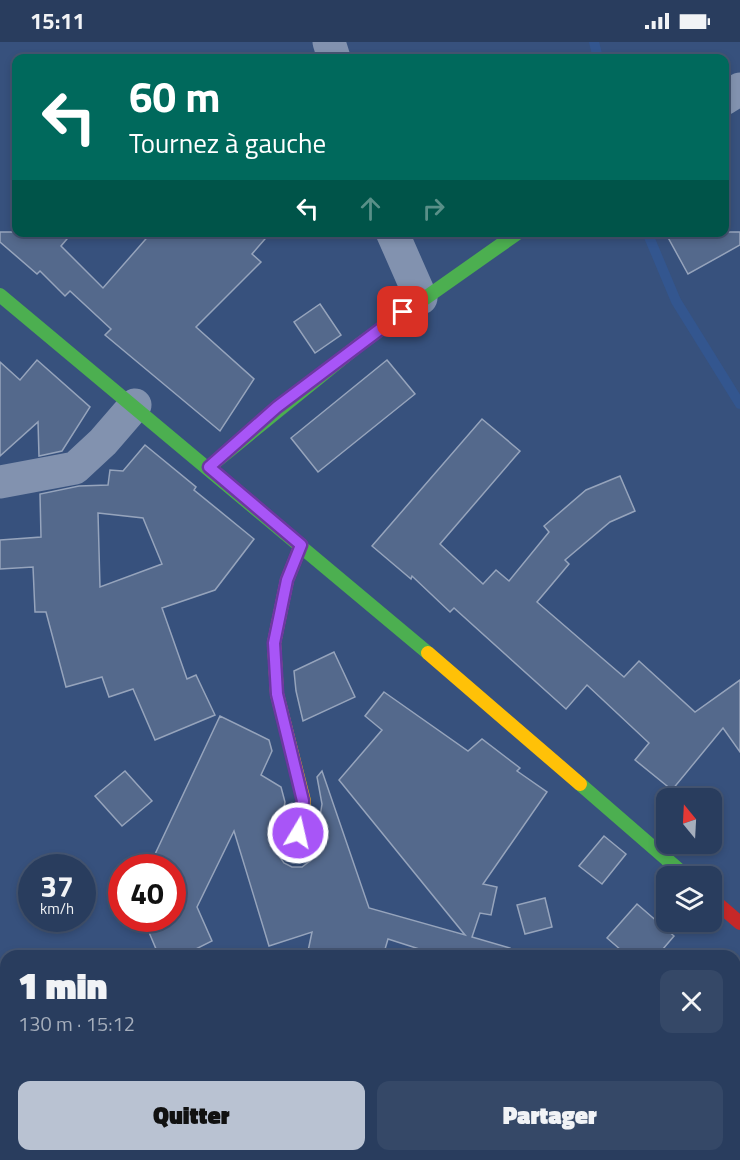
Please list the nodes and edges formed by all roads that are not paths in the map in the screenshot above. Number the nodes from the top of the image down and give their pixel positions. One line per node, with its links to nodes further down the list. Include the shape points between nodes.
1 (394, 237): 4 (street)
2 (512, 237): 4 (street)
3 (0, 294): 5 (street)
4 (421, 298): 6 (street, via 277,407)
5 (135, 405): 6 (street); 7 (street, via 75,468)
6 (209, 467): 8 (street)
7 (0, 482)
8 (301, 545): 9 (street, via 287,580 274,643 277,694 303,801); 10 (street)
9 (296, 849)
10 (674, 866)
11 (722, 907): 12 (street)
12 (740, 923)

